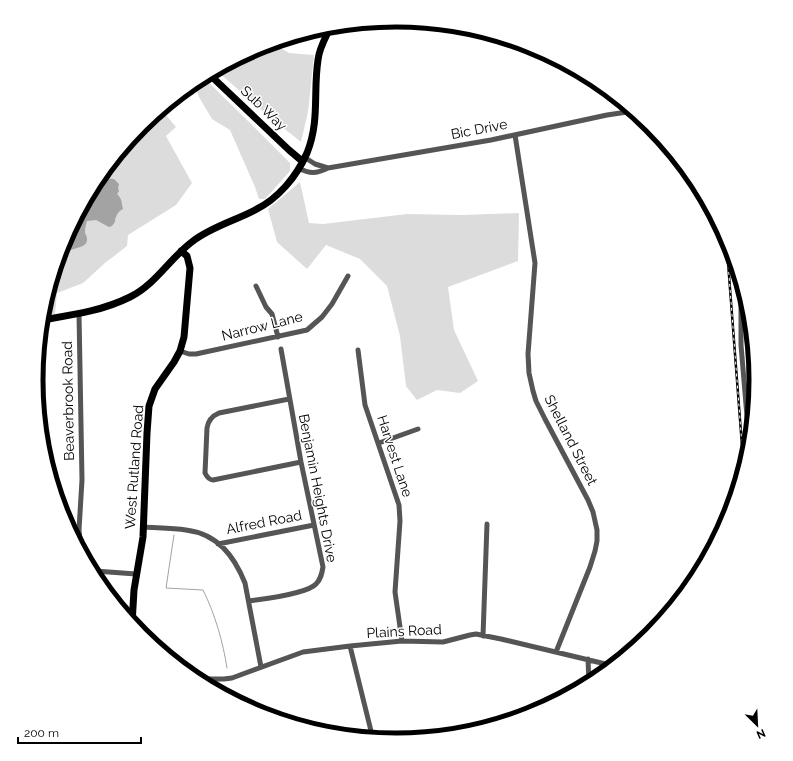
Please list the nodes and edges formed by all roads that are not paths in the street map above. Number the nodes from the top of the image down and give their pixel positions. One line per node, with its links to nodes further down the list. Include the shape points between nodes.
1 (327, 34): 5 (main road, via 317,69 315,119)
2 (213, 78): 5 (main road, Sub Way, via 289,150)
3 (627, 112): 4 (street, Bic Drive)
4 (515, 135): 7 (street, Bic Drive); 36 (street, Shelland Street, via 534,263 528,354 531,382 544,419 588,500 597,530 593,560)
5 (303, 159): 6 (main road); 7 (street)
6 (298, 168): 7 (street, Bic Drive, via 311,173); 8 (main road, via 271,200 208,231)
7 (328, 168)
8 (181, 251): 12 (main road, via 136,294); 17 (main road, West Rutland Road, via 188,258 190,272 184,337)
9 (348, 276): 14 (street, Narrow Lane, via 322,317 307,330)
10 (256, 286): 14 (street, via 272,314)
11 (741, 303): 19 (street, via 741,345)
12 (79, 314): 13 (main road); 27 (street, Beaverbrook Road, via 82,480)
13 (49, 319)
14 (278, 337): 17 (street, Narrow Lane, via 196,354)
15 (281, 349): 18 (street, Benjamin Heights Drive)
16 (358, 350): 22 (street, Harvest Lane, via 365,405)
17 (180, 351): 26 (main road, West Rutland Road, via 155,389 149,406)
18 (289, 399): 23 (street, Benjamin Heights Drive); 23 (street, via 219,413 211,418 207,428 205,473 208,478 214,480)
19 (747, 414): 20 (street)
20 (748, 421)
21 (418, 429): 22 (street)
22 (379, 443): 34 (street, Harvest Lane, via 400,510 395,592)
23 (301, 462): 25 (street, Benjamin Heights Drive)
24 (487, 524): 33 (street)
25 (314, 525): 28 (street, Alfred Road); 31 (street, Benjamin Heights Drive, via 323,567 316,584 306,591)
26 (143, 527): 28 (street, via 188,530 208,537); 30 (main road, West Rutland Road)
27 (80, 539)
28 (218, 544): 31 (street, via 234,560 240,571)
29 (100, 572): 30 (street)
30 (136, 574): 32 (main road, West Rutland Road)
31 (249, 601): 39 (street)
32 (132, 616)
33 (483, 636): 34 (street, Plains Road, via 476,634 443,642); 36 (street, Plains Road)
34 (402, 641): 35 (street, Plains Road)
35 (350, 646): 39 (street, Plains Road, via 298,654); 42 (street)
36 (556, 652): 37 (street, Plains Road)
37 (588, 660): 38 (street, Plains Road); 40 (street)
38 (607, 664)
39 (261, 667): 41 (street, Plains Road, via 232,678)
40 (589, 677)
41 (208, 679)
42 (371, 733)

